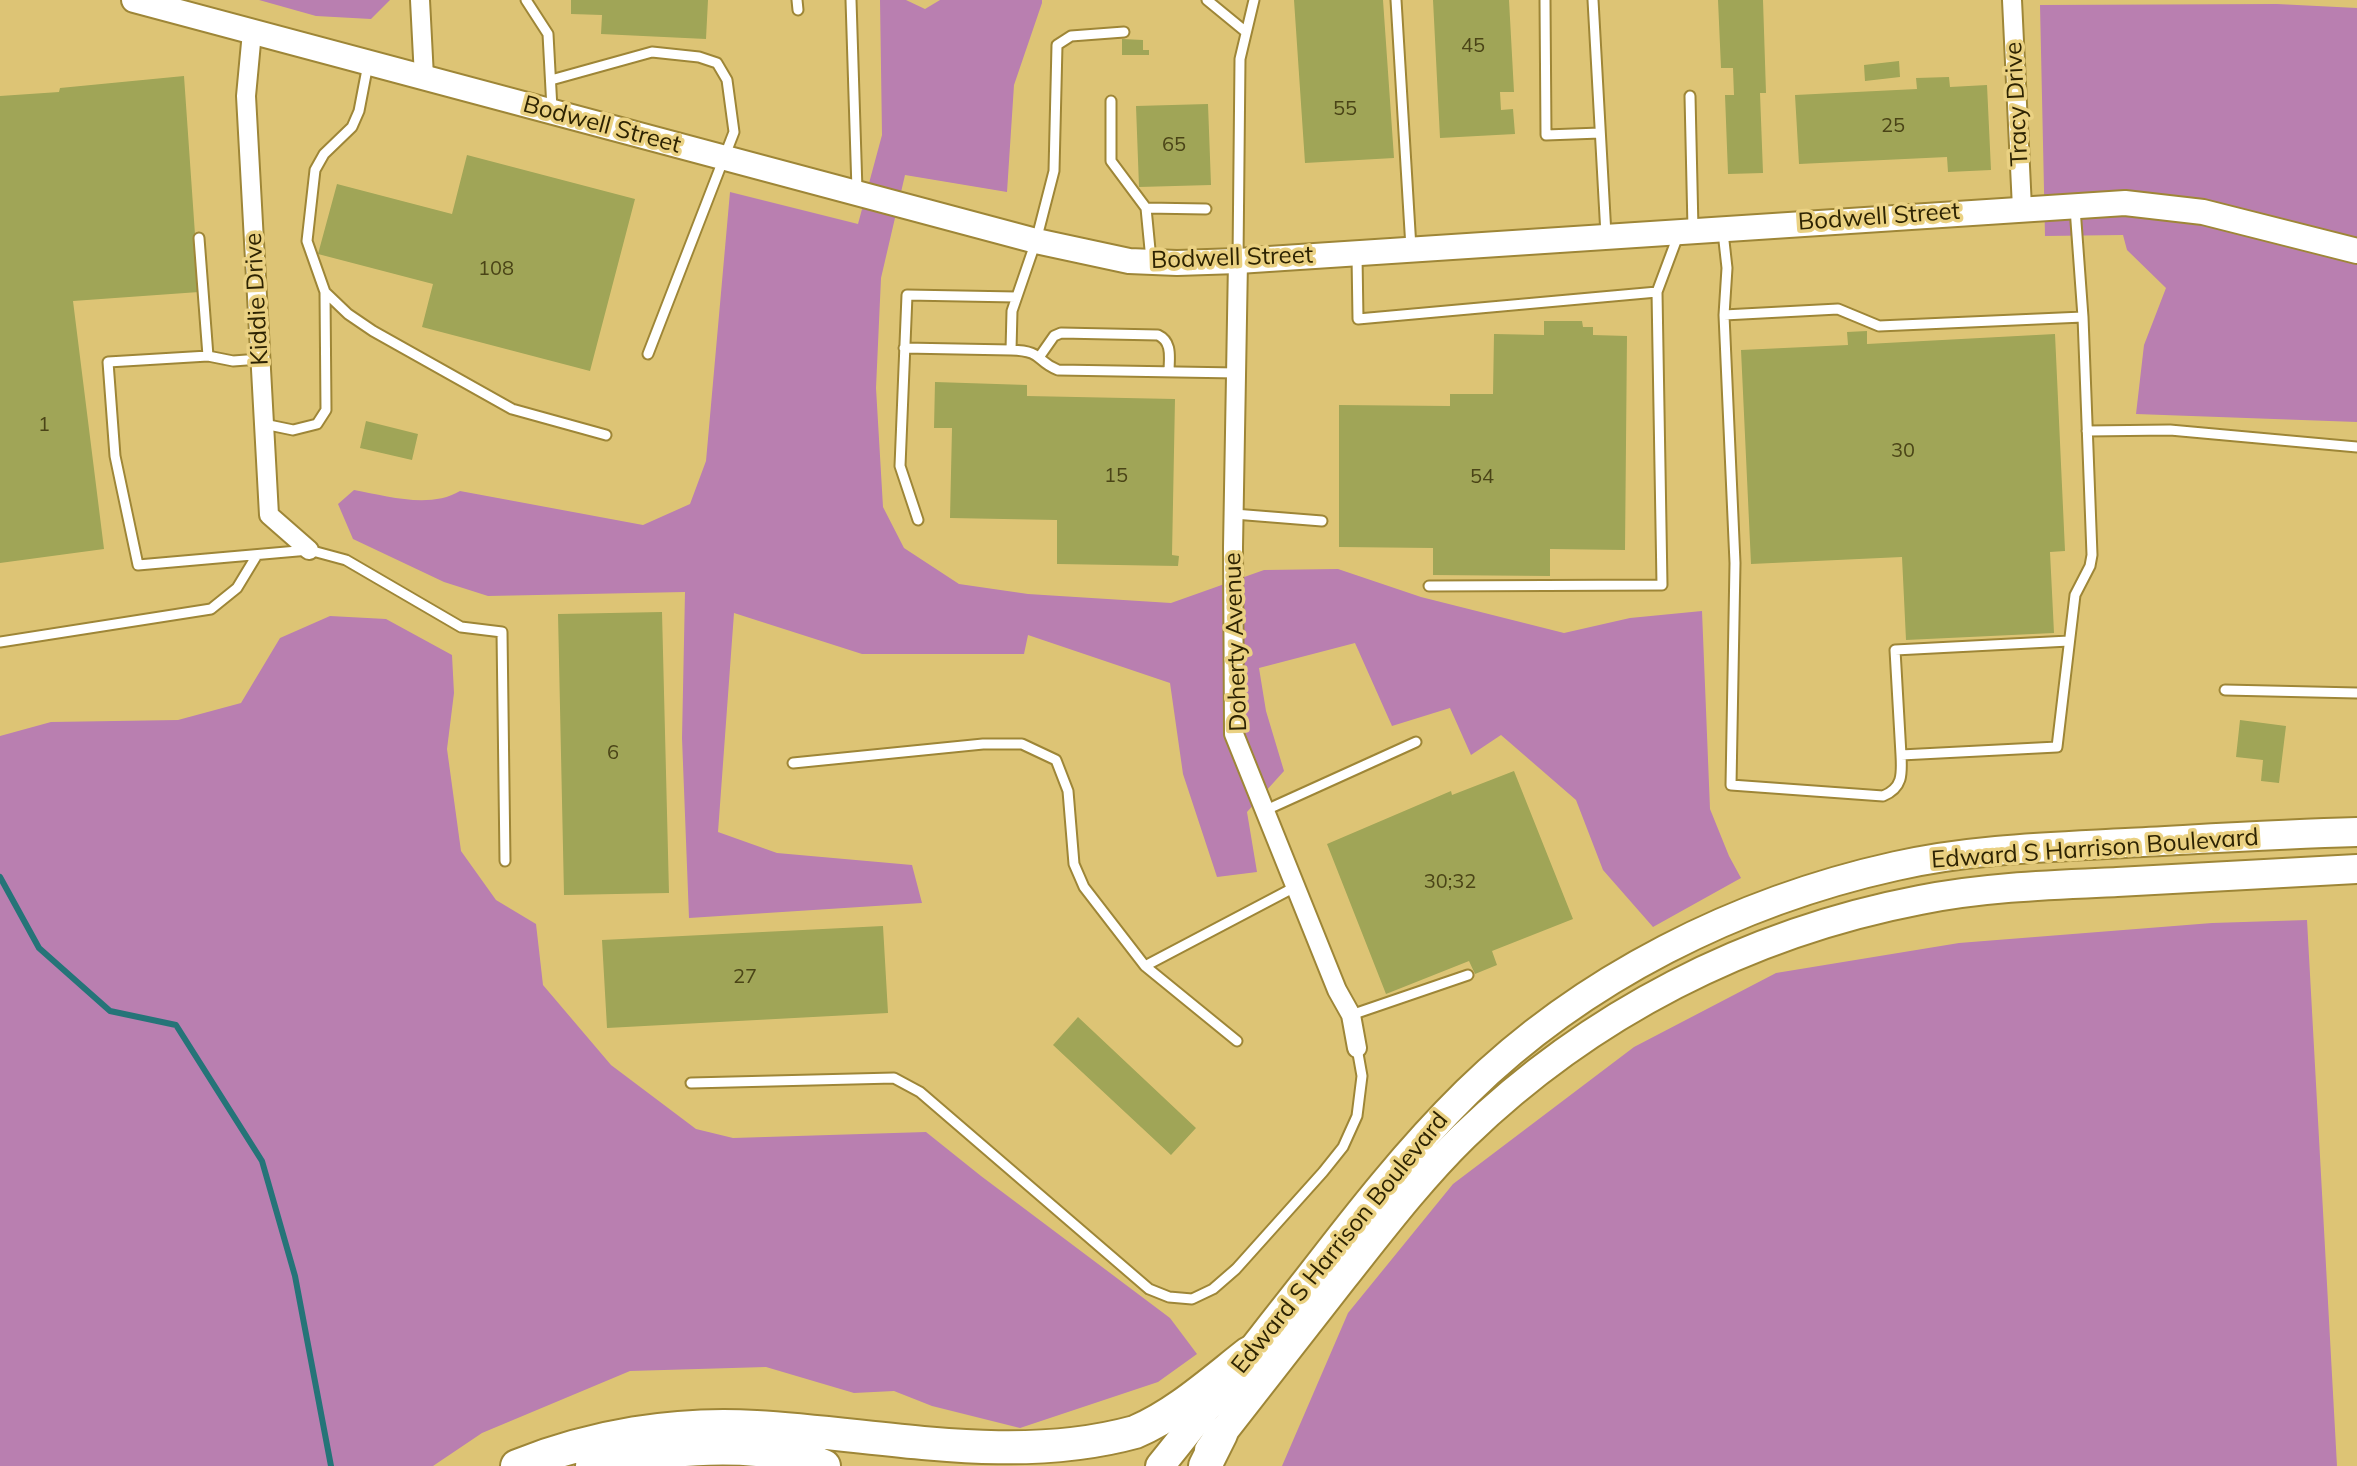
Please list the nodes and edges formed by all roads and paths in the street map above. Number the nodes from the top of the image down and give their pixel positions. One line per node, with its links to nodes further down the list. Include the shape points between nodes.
1 (134, 0): 11 (street, Bodwell Street)
2 (420, 0): 15 (street)
3 (526, 0): 16 (lane, via 548,34)
4 (851, 0): 22 (lane)
5 (1207, 0): 13 (lane)
6 (1254, 0): 13 (lane)
7 (1396, 0): 32 (lane)
8 (1545, 0): 20 (lane, via 1546,135)
9 (1593, 0): 20 (lane)
10 (2012, 0): 25 (street, Tracy Drive)
11 (252, 32): 14 (street, Bodwell Street); 47 (street, Kiddie Drive, via 246,96)
12 (1124, 32): 31 (lane, via 1071,36 1057,45 1054,171)
13 (1246, 32): 35 (lane, via 1239,68)
14 (368, 64): 15 (street, Bodwell Street); 37 (lane, via 352,127 315,170 307,241)
15 (424, 77): 19 (street, Bodwell Street)
16 (551, 80): 19 (lane); 21 (lane, via 652,52 717,63 727,80 734,132)
17 (1690, 96): 28 (lane)
18 (1111, 101): 24 (lane, via 1111,161)
19 (553, 112): 21 (street, Bodwell Street)
20 (1600, 133): 29 (lane)
21 (723, 157): 22 (street, Bodwell Street); 44 (lane)
22 (858, 193): 31 (street, Bodwell Street)
23 (2075, 204): 25 (street, Bodwell Street); 33 (street, Bodwell Street, via 2125,203 2203,212); 41 (lane)
24 (1146, 208): 26 (lane); 36 (lane)
25 (2022, 208): 27 (street, Bodwell Street)
26 (1206, 209)
27 (1722, 228): 28 (street, Bodwell Street); 40 (lane, via 1727,268)
28 (1687, 230): 29 (street, Bodwell Street); 38 (lane)
29 (1606, 235): 32 (street, Bodwell Street)
30 (199, 238): 45 (lane)
31 (1036, 241): 36 (street, Bodwell Street); 39 (lane)
32 (1411, 248): 34 (street, Bodwell Street)
33 (2357, 251)
34 (1357, 252): 35 (street, Bodwell Street); 38 (lane, via 1358,319)
35 (1238, 261): 36 (street, Bodwell Street); 49 (street, Doherty Avenue)
36 (1151, 263)
37 (325, 292): 50 (lane, via 326,410 317,424 293,430); 52 (lane, via 373,331 512,409)
38 (1657, 292): 59 (lane, via 1662,585)
39 (1016, 297): 42 (lane, via 907,295); 43 (lane)
40 (1724, 315): 41 (lane, via 1838,309 1879,326); 65 (lane, via 1735,563 1731,785 1883,796 1899,784)
41 (2083, 317): 51 (lane)
42 (904, 348): 43 (lane); 55 (lane, via 900,466)
43 (1011, 350): 46 (lane)
44 (648, 354)
45 (208, 356): 47 (lane); 58 (lane, via 108,362 115,456 138,565)
46 (1040, 356): 48 (lane, via 1058,370); 48 (lane, via 1061,333 1158,335 1169,345)
47 (260, 359): 50 (street, Kiddie Drive)
48 (1169, 372): 49 (lane)
49 (1237, 373): 54 (street, Doherty Avenue)
50 (264, 424): 57 (street, Kiddie Drive, via 269,515)
51 (2087, 431): 53 (lane, via 2170,430); 60 (lane, via 2092,555 2075,595)
52 (606, 435)
53 (2357, 447)
54 (1234, 514): 56 (lane); 67 (street, Doherty Avenue, via 1234,734)
55 (918, 520)
56 (1322, 521)
57 (309, 550): 58 (lane); 69 (lane, via 346,560 461,627 502,632)
58 (257, 555): 61 (lane, via 237,588 211,609)
59 (1429, 586)
60 (2069, 641): 65 (lane, via 2057,747); 65 (lane, via 1895,650)
61 (0, 642)
62 (2225, 690): 63 (lane)
63 (2357, 693)
64 (1416, 742): 67 (lane)
65 (1901, 755)
66 (793, 763): 72 (lane, via 983,744 1022,744 1056,760 1068,791 1078,875)
67 (1266, 810): 71 (street, Doherty Avenue)
68 (2357, 832): 78 (main road, Edward S Harrison Boulevard, via 1969,854 1831,883 1699,933 1579,1001 1470,1089 1398,1165)
69 (505, 861)
70 (2357, 869): 79 (main road, Edward S Harrison Boulevard, via 2062,885 1922,899 1787,935 1659,992 1542,1068 1463,1137 1394,1214)
71 (1296, 887): 72 (lane); 74 (street, Doherty Avenue)
72 (1145, 966): 75 (lane)
73 (1468, 975): 74 (lane)
74 (1351, 1015): 76 (street, Doherty Avenue)
75 (1237, 1041)
76 (1357, 1048): 77 (lane, via 1362,1076 1357,1116 1343,1147 1236,1269 1192,1299 1149,1289 920,1092 894,1078)
77 (691, 1083)
78 (1249, 1353): 80 (highway, via 1143,1428 1054,1455 988,1457 779,1429 700,1426 591,1442); 83 (main road, Edward S Harrison Boulevard)
79 (1221, 1434): 84 (main road, Edward S Harrison Boulevard); 85 (highway)
80 (517, 1466)
81 (592, 1466): 82 (highway, via 655,1454 733,1450 793,1456)
82 (824, 1466)
83 (1160, 1466)
84 (1196, 1466)
85 (1205, 1466)

